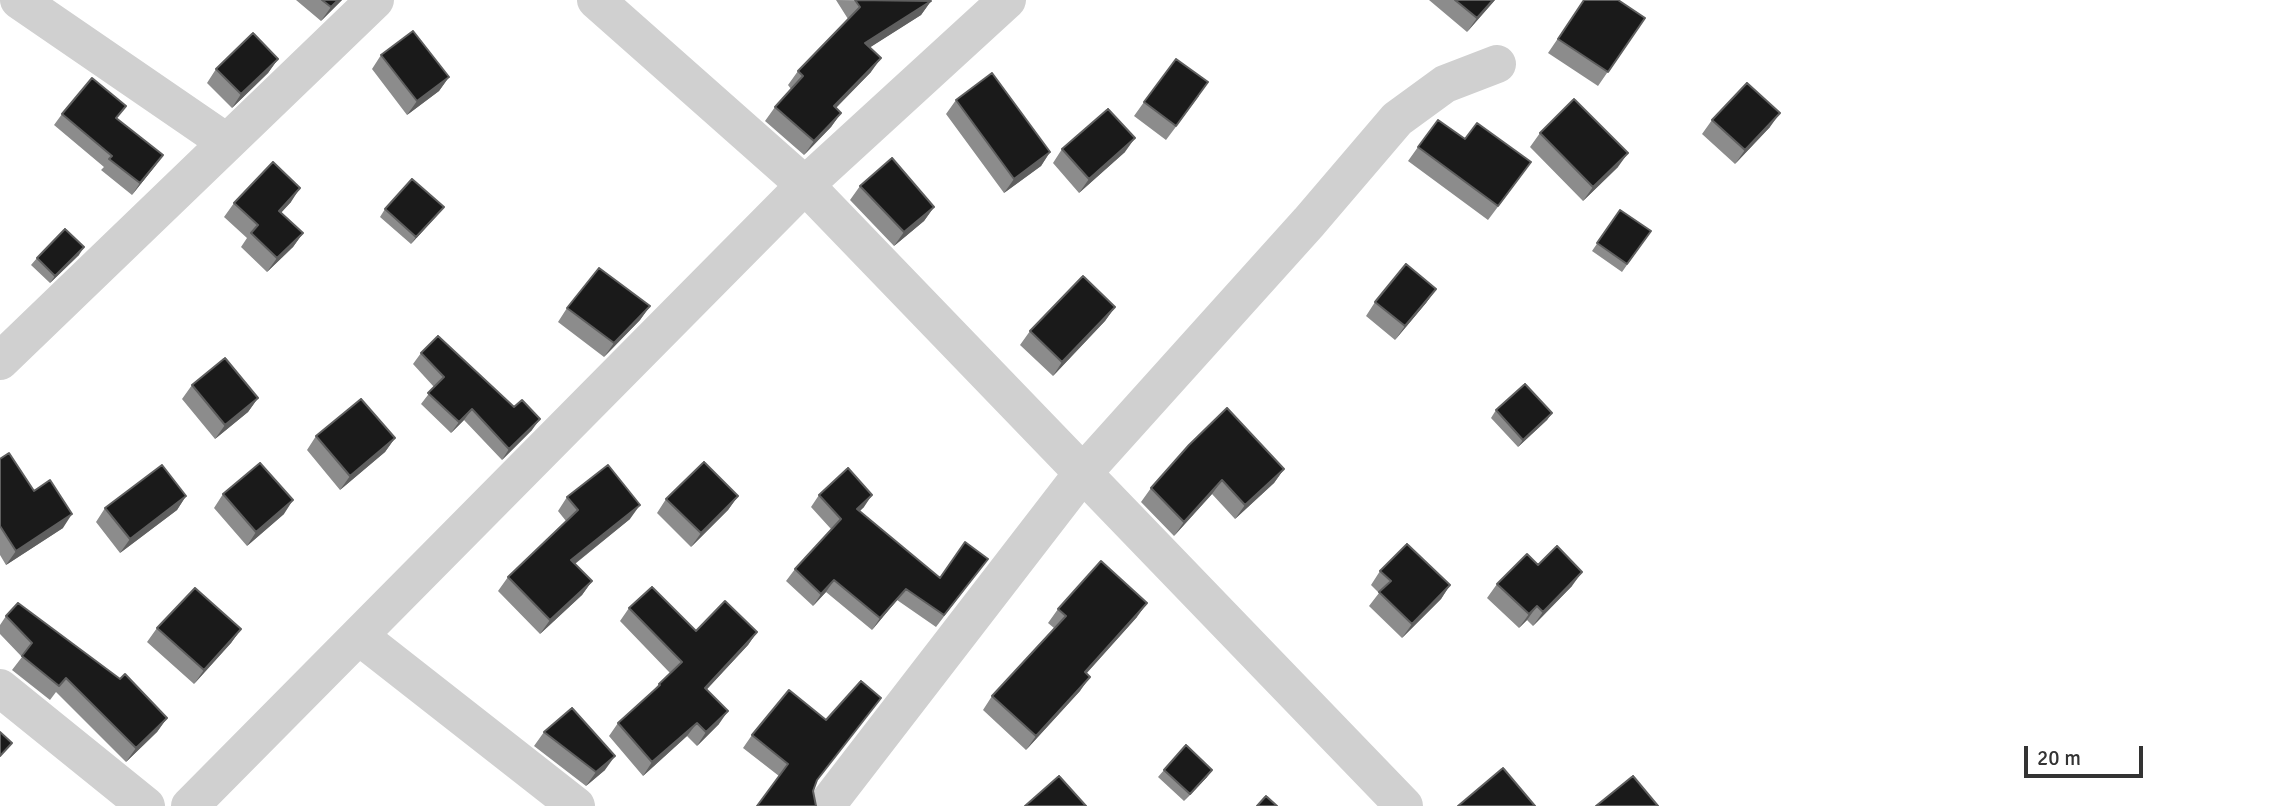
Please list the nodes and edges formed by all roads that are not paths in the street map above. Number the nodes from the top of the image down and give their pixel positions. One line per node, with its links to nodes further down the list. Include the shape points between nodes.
1 (19, 0): 6 (street)
2 (375, 0): 6 (street)
3 (596, 0): 7 (street)
4 (1006, 0): 7 (street)
5 (1497, 64): 9 (street, via 1445,84 1397,119)
6 (226, 142): 8 (street)
7 (805, 185): 9 (street); 10 (street)
8 (0, 361)
9 (1082, 474): 12 (street); 16 (street)
10 (359, 636): 14 (street); 15 (street)
11 (0, 688): 13 (street)
12 (1392, 802)
13 (146, 806)
14 (190, 806)
15 (576, 806)
16 (826, 806)

